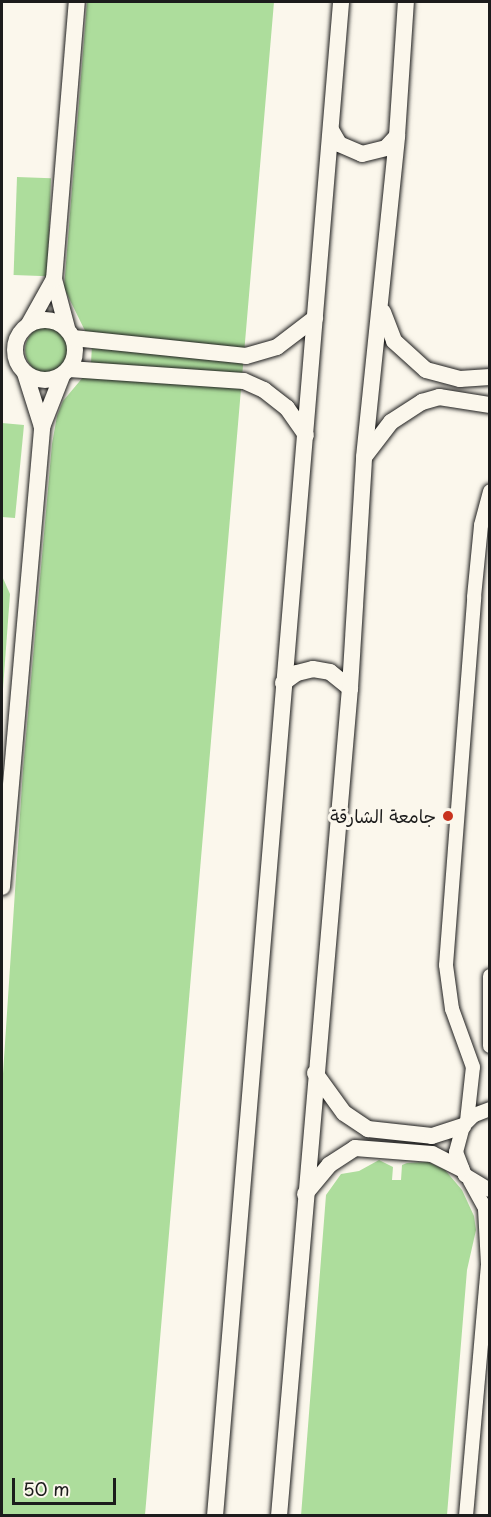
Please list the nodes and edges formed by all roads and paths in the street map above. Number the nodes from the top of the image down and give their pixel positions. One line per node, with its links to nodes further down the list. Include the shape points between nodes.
1 (77, 2): 6 (street)
2 (342, 2): 4 (street)
3 (406, 2): 5 (street)
4 (331, 130): 5 (street, via 346,149 362,154 386,148); 8 (street)
5 (398, 136): 7 (street)
6 (54, 279): 9 (street); 10 (street)
7 (381, 302): 14 (street, via 387,328 403,352); 21 (street)
8 (315, 318): 11 (street, via 277,347 262,353); 20 (street)
9 (29, 324): 10 (street, via 49,320); 13 (street, via 16,342 15,353)
10 (70, 333): 11 (street); 12 (street, via 75,354)
11 (226, 356): 16 (street)
12 (66, 372): 13 (street, via 43,381); 16 (street); 19 (street)
13 (25, 373): 19 (street)
14 (439, 376): 15 (street, via 475,380); 17 (street)
15 (489, 377)
16 (224, 378): 20 (street, via 264,390 287,408)
17 (439, 397): 18 (street); 21 (street, via 414,406 391,422)
18 (489, 405)
19 (42, 428): 28 (street)
20 (306, 435): 26 (street)
21 (364, 457): 27 (street)
22 (489, 490): 23 (street)
23 (484, 553): 25 (street)
24 (489, 587): 25 (street)
25 (474, 597): 33 (street, via 446,966 452,1009 473,1067)
26 (283, 683): 27 (street, via 297,673 313,669 330,672); 41 (street)
27 (350, 688): 31 (street)
28 (2, 887)
29 (489, 976): 30 (street)
30 (489, 1046)
31 (315, 1073): 34 (street); 39 (street)
32 (489, 1109): 33 (street)
33 (465, 1123): 35 (street); 37 (street, via 456,1143)
34 (356, 1124): 35 (street); 36 (street, via 359,1136)
35 (416, 1143): 36 (street); 37 (street)
36 (355, 1148): 39 (street, via 329,1165)
37 (465, 1175): 38 (street); 40 (street, via 485,1208)
38 (489, 1190)
39 (304, 1194): 42 (street)
40 (489, 1264): 43 (street)
41 (215, 1515)
42 (279, 1515)
43 (466, 1515)

